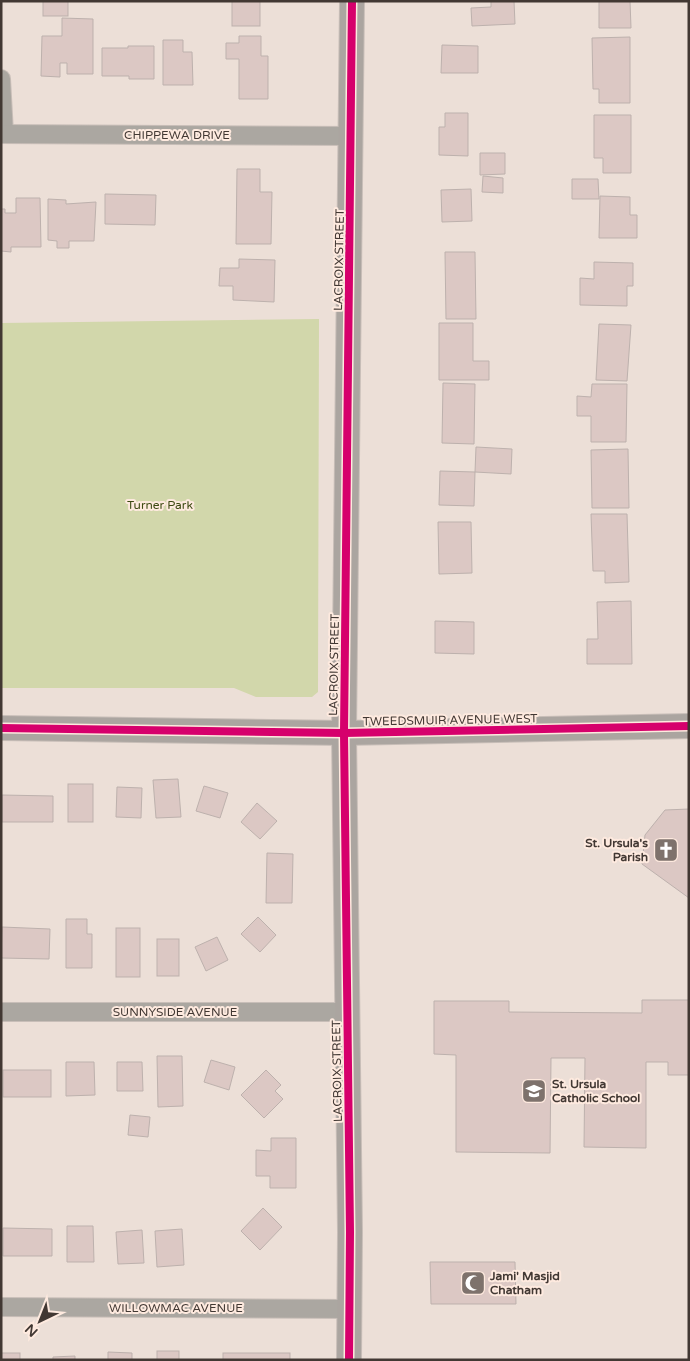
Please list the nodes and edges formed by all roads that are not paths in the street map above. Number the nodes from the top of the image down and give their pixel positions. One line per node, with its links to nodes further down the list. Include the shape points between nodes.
1 (352, 1): 4 (street, LACROIX STREET)
2 (1, 79): 3 (street)
3 (3, 134): 4 (street, CHIPPEWA DRIVE)
4 (352, 136): 7 (street, LACROIX STREET)
5 (689, 726): 7 (street, TWEEDSMUIR AVENUE WEST)
6 (1, 728): 7 (street, TWEEDSMUIR AVENUE WEST)
7 (344, 734): 9 (street, LACROIX STREET)
8 (1, 1012): 9 (street, SUNNYSIDE AVENUE)
9 (348, 1012): 11 (street, LACROIX STREET)
10 (1, 1308): 11 (street, WILLOWMAC AVENUE)
11 (350, 1309): 12 (street, LACROIX STREET)
12 (350, 1360)

